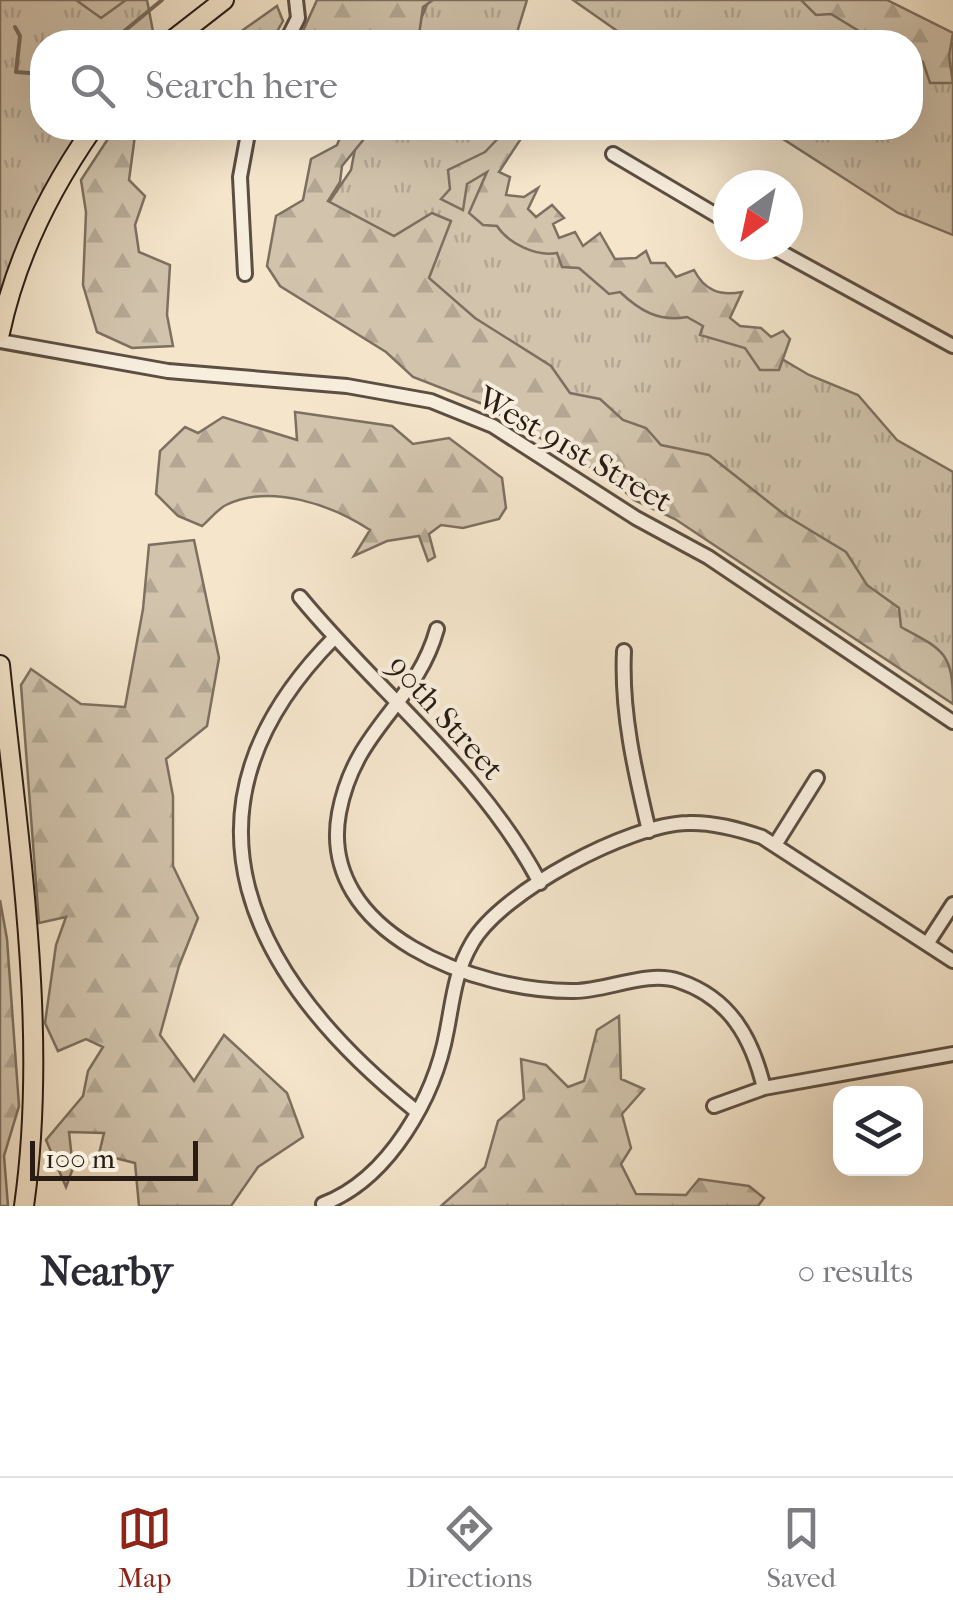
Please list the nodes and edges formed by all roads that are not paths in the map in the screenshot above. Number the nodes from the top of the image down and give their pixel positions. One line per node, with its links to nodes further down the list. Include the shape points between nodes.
1 (224, 0): 3 (main road)
2 (296, 0): 4 (street)
3 (185, 30)
4 (292, 30)
5 (85, 140): 11 (main road, via 34,229)
6 (248, 140): 10 (street, via 240,177)
7 (613, 154): 8 (street)
8 (713, 213)
9 (795, 260): 13 (street)
10 (245, 274)
11 (0, 333)
12 (0, 341): 20 (street, West 91st Street, via 168,372 346,386 446,407 493,426 708,558)
13 (953, 346)
14 (300, 597): 16 (street, 90th Street)
15 (438, 628): 19 (street, via 424,668)
16 (335, 637): 19 (street, 90th Street); 33 (street, via 296,676 254,751 241,803 241,866 258,919 292,982 348,1051)
17 (624, 651): 23 (street, via 633,764)
18 (0, 666): 22 (main road)
19 (397, 702): 25 (street, 90th Street, via 501,821); 29 (street, via 351,766 338,816 338,853 366,914 386,933)
20 (953, 722)
21 (818, 778): 24 (street)
22 (6, 780): 35 (main road, via 33,1041)
23 (650, 831): 24 (street, via 686,823 732,827); 25 (street)
24 (775, 845): 27 (street)
25 (540, 882): 29 (street, via 492,918)
26 (953, 904): 27 (street)
27 (927, 944): 28 (street)
28 (953, 961)
29 (459, 968): 31 (street, via 573,991 669,978 697,988 730,1011 750,1041); 33 (street, via 434,1078)
30 (953, 1054): 31 (street)
31 (764, 1088): 32 (street)
32 (714, 1106)
33 (416, 1111): 34 (street, via 362,1185)
34 (324, 1204)
35 (24, 1206)

